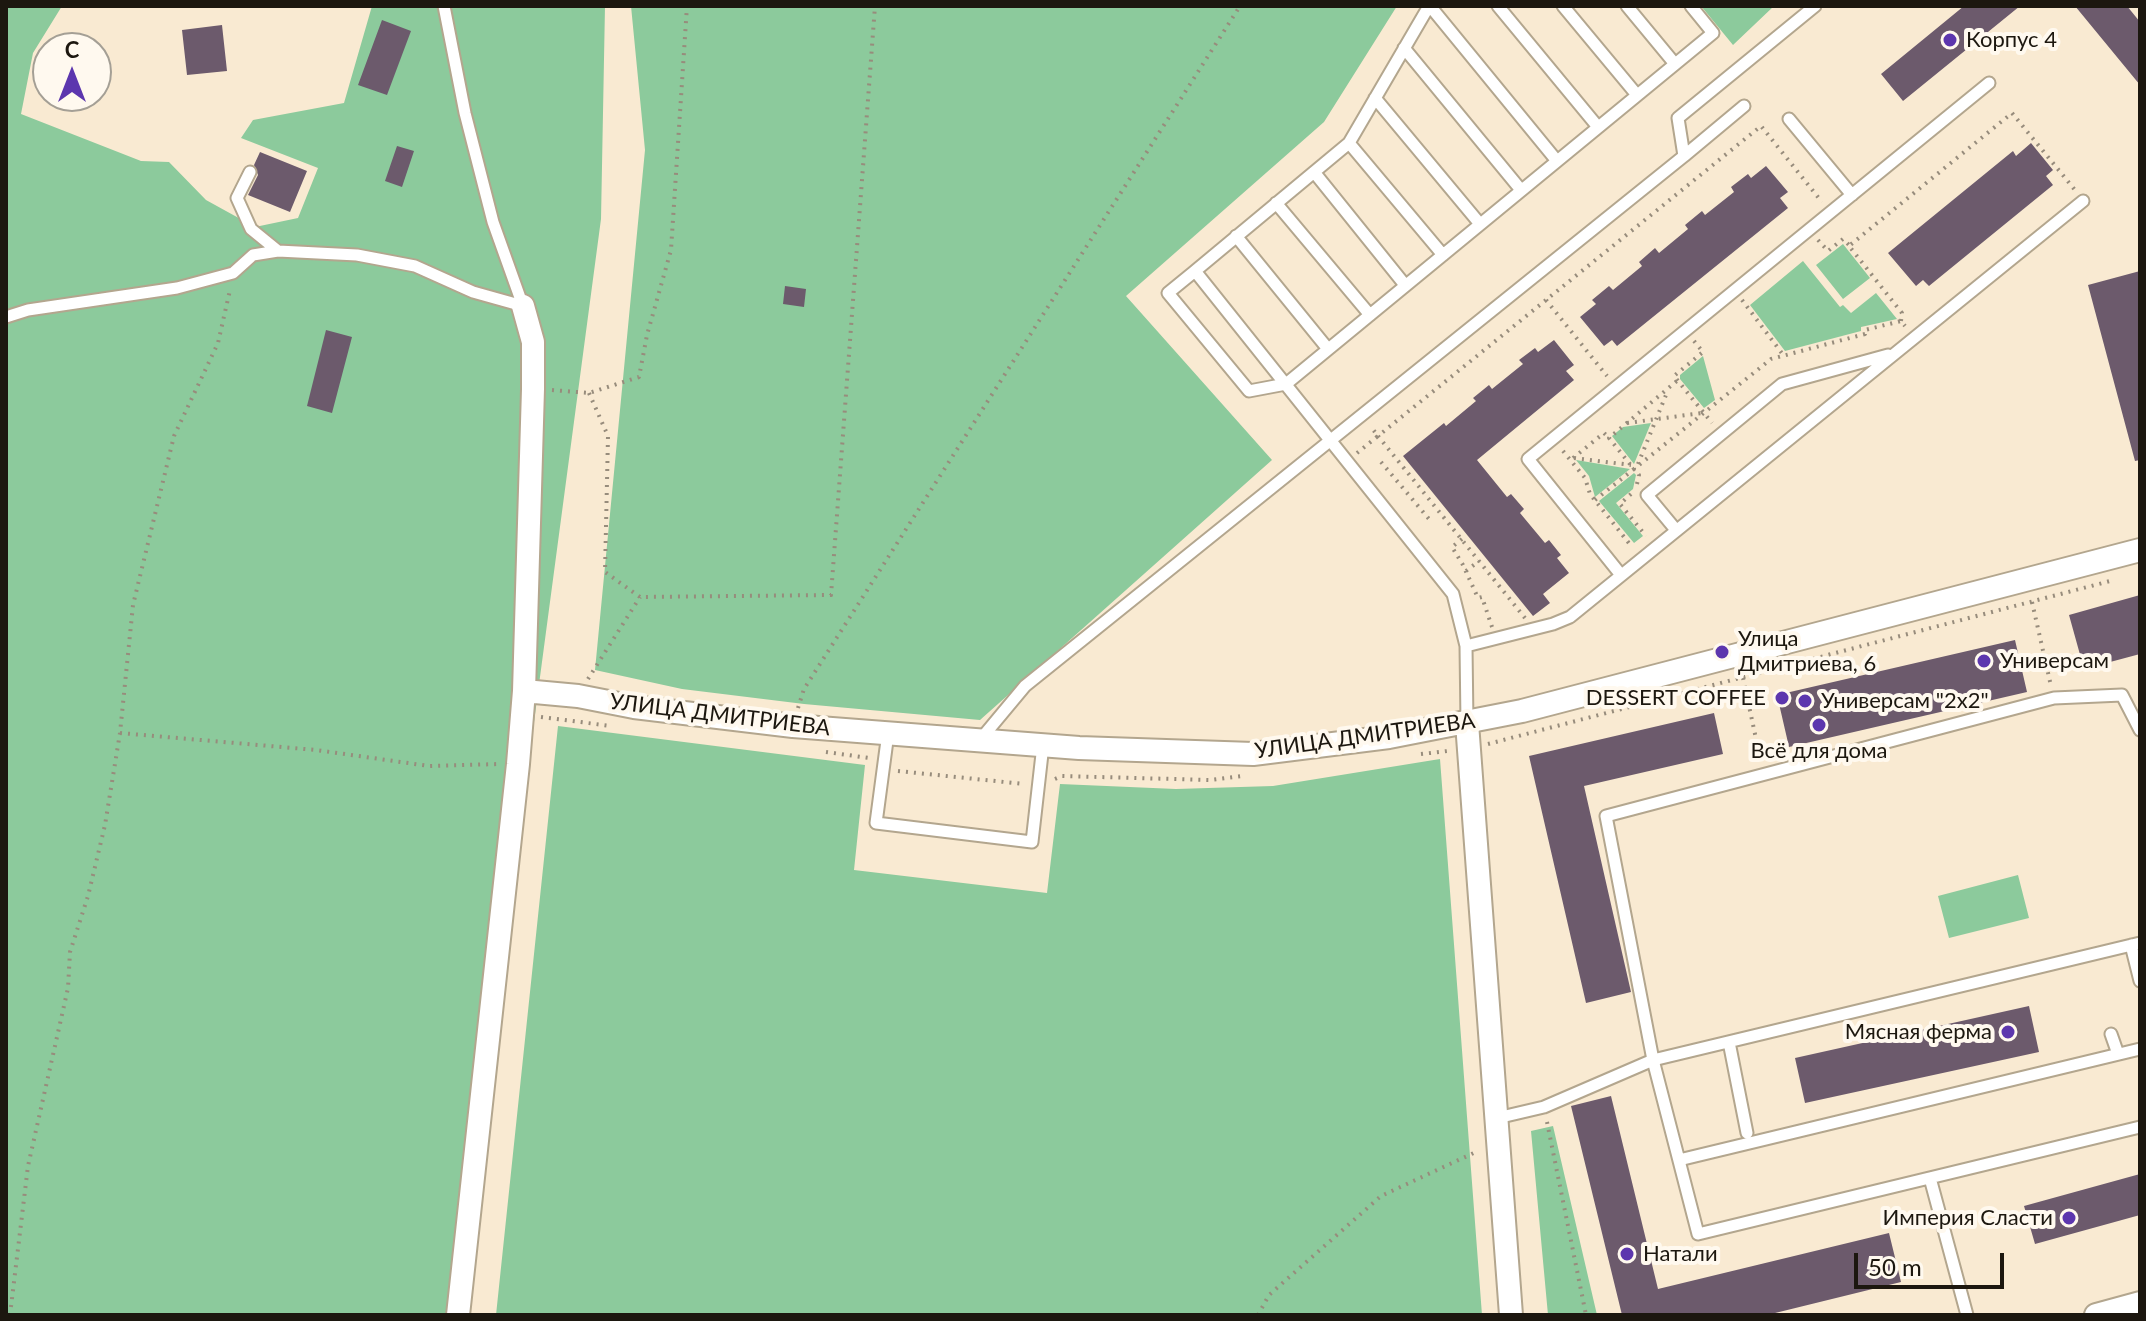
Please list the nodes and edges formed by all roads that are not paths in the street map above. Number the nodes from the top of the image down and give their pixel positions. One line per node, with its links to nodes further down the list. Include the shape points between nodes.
1 (444, 6): 31 (lane, via 489,208)
2 (1430, 6): 8 (lane); 18 (lane)
3 (1498, 6): 15 (lane)
4 (1563, 6): 11 (lane)
5 (1627, 6): 9 (lane)
6 (1691, 6): 9 (lane, via 1713,33)
7 (1815, 6): 17 (lane, via 1678,118)
8 (1404, 48): 12 (lane); 21 (lane)
9 (1675, 64): 11 (lane)
10 (1989, 83): 22 (lane)
11 (1637, 95): 15 (lane)
12 (1375, 98): 16 (lane); 25 (lane)
13 (1744, 106): 17 (lane)
14 (1789, 119): 22 (lane)
15 (1598, 127): 18 (lane)
16 (1349, 143): 20 (lane); 28 (lane)
17 (1684, 156): 37 (lane)
18 (1557, 161): 21 (lane)
19 (250, 172): 27 (lane, via 237,198 251,229)
20 (1314, 172): 24 (lane); 30 (lane)
21 (1521, 190): 25 (lane)
22 (1852, 195): 40 (lane, via 1738,296 1528,459)
23 (2080, 196): 35 (lane)
24 (1276, 203): 26 (lane); 32 (lane)
25 (1480, 224): 28 (lane)
26 (1236, 236): 29 (lane); 34 (lane)
27 (278, 251): 31 (lane, via 357,255 415,266 473,292); 33 (lane, via 253,255 233,273 177,288)
28 (1443, 255): 30 (lane)
29 (1195, 271): 36 (lane); 36 (lane, via 1168,293 1249,391)
30 (1405, 285): 32 (lane)
31 (523, 306): 42 (street, via 533,342)
32 (1370, 315): 34 (lane)
33 (6, 317)
34 (1328, 349): 36 (lane)
35 (1895, 353): 38 (lane); 38 (lane, via 1782,384 1647,495)
36 (1286, 384): 37 (lane)
37 (1331, 441): 41 (lane, via 1453,594); 46 (lane, via 1025,686)
38 (1676, 530): 40 (lane)
39 (2140, 550): 43 (street, УЛИЦА ДМИТРИЕВА)
40 (1621, 575): 41 (lane, via 1570,617)
41 (1466, 646): 43 (lane)
42 (524, 691): 45 (street, УЛИЦА ДМИТРИЕВА); 61 (street)
43 (1467, 723): 47 (street, УЛИЦА ДМИТРИЕВА, via 1253,754); 55 (street)
44 (2140, 730): 54 (lane, via 2122,695 2054,698 1606,816)
45 (888, 733): 46 (street, УЛИЦА ДМИТРИЕВА); 47 (lane, via 876,823 1032,842)
46 (980, 740): 47 (street, УЛИЦА ДМИТРИЕВА)
47 (1043, 745)
48 (2136, 944): 49 (lane); 51 (lane)
49 (2140, 981)
50 (2111, 1034): 53 (lane)
51 (1729, 1042): 54 (lane); 57 (lane)
52 (2140, 1049): 53 (lane)
53 (2118, 1054): 58 (lane)
54 (1653, 1060): 55 (lane, via 1544,1107); 58 (lane)
55 (1497, 1118): 62 (street)
56 (2140, 1127): 59 (lane)
57 (1747, 1133)
58 (1679, 1160): 59 (lane, via 1698,1234)
59 (1930, 1178): 63 (lane)
60 (2140, 1303): 64 (street)
61 (458, 1315)
62 (1511, 1315)
63 (1967, 1315)
64 (2096, 1315)

